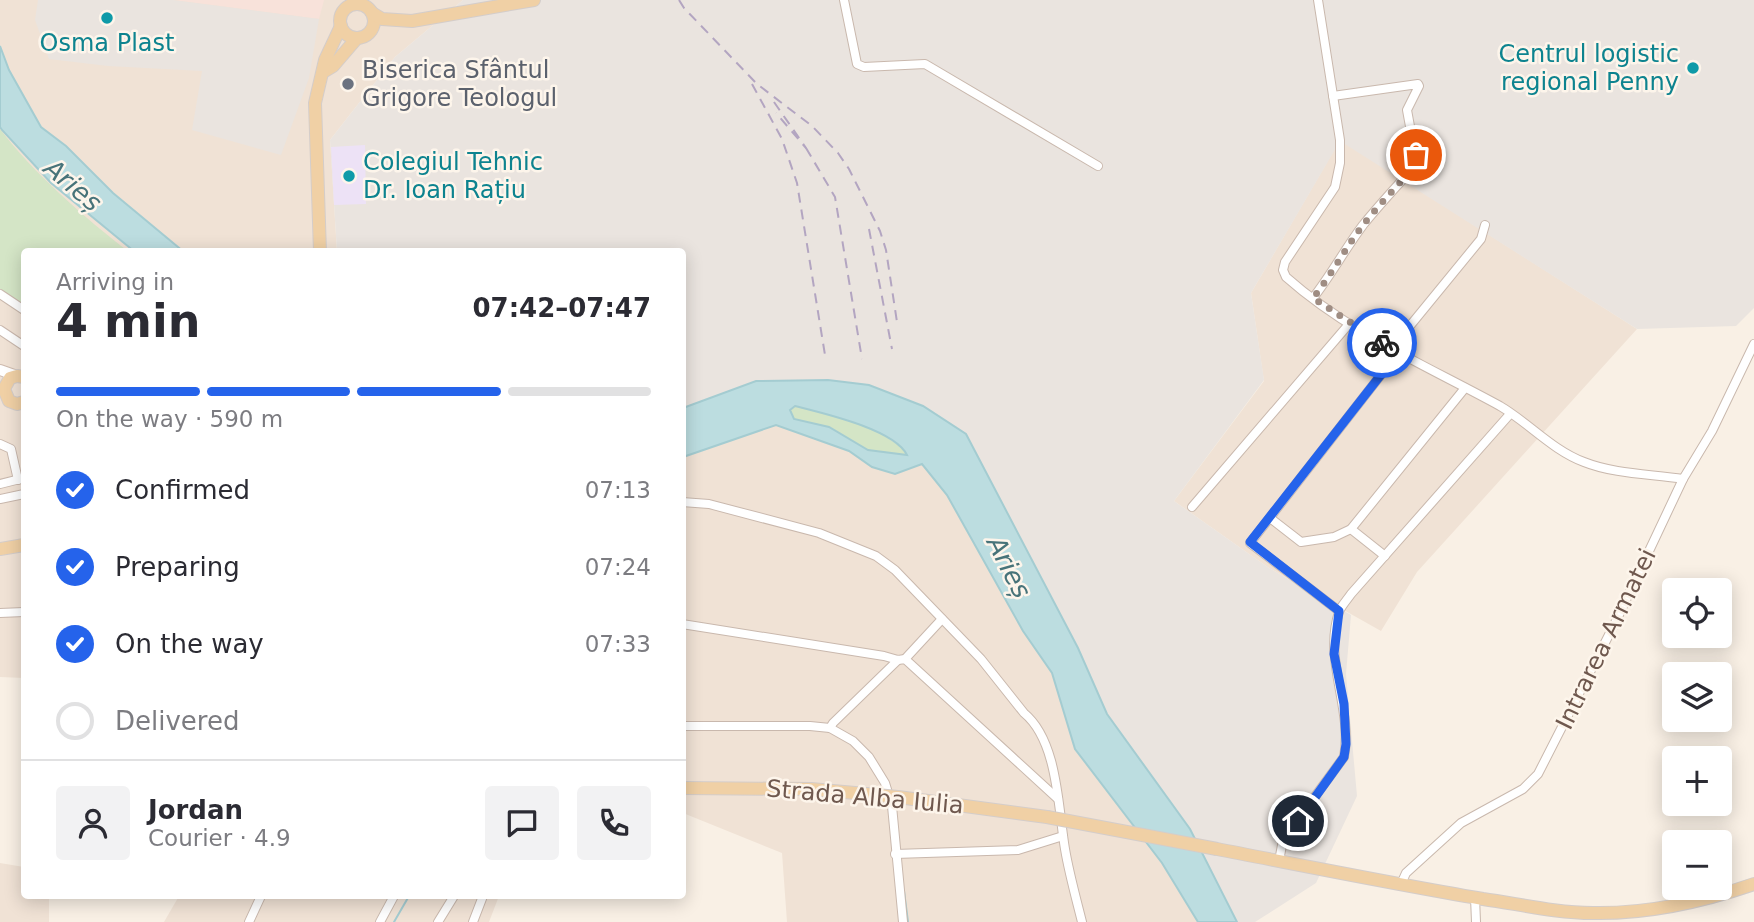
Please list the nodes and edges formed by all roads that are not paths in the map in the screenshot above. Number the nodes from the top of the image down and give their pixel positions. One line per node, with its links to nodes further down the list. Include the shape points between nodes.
1 (534, 0): 6 (main road)
2 (844, 0): 11 (street, via 857,64 925,64)
3 (1318, 0): 10 (street)
4 (351, 3): 5 (main road); 7 (main road, via 341,17)
5 (371, 8): 6 (main road, via 382,19); 8 (main road, via 374,25)
6 (412, 21): 8 (main road)
7 (341, 26): 8 (main road, via 346,34); 9 (main road)
8 (359, 37): 9 (main road)
9 (323, 72): 13 (main road, via 317,87 315,121)
10 (1333, 96): 15 (street, via 1341,153 1336,183 1283,270); 15 (street, via 1418,84 1408,110 1416,159)
11 (1098, 166)
12 (1485, 225): 21 (street, via 1481,239)
13 (320, 248)
14 (0, 294): 16 (street)
15 (1313, 298): 17 (street)
16 (21, 308)
17 (1349, 324): 21 (street); 35 (street)
18 (0, 330): 19 (street)
19 (21, 344)
20 (1754, 344): 30 (street, Intrarea Armatei)
21 (1395, 351): 25 (street); 36 (street)
22 (0, 370): 23 (main road)
23 (21, 377): 24 (main road, via 10,378)
24 (2, 388): 26 (main road, via 9,401)
25 (1465, 388): 27 (street); 37 (street)
26 (21, 403)
27 (1510, 414): 30 (street, via 1564,454 1587,463); 40 (street)
28 (0, 444): 29 (street, via 11,449)
29 (21, 479): 31 (street)
30 (1683, 479): 54 (street, Intrarea Armatei, via 1538,774 1523,789 1461,822 1406,873)
31 (0, 484)
32 (21, 495): 33 (street)
33 (0, 499)
34 (686, 502): 44 (street, via 709,503 862,549 895,570)
35 (1192, 507)
36 (1270, 518): 37 (street, via 1301,542); 41 (street, via 1251,545)
37 (1351, 529): 40 (street)
38 (21, 546): 39 (main road)
39 (0, 549)
40 (1385, 556): 41 (street)
41 (1339, 611): 53 (street, via 1334,654 1344,704 1344,757 1283,840)
42 (21, 612): 43 (street)
43 (0, 613)
44 (942, 619): 46 (street); 50 (street, via 981,659 1043,737)
45 (686, 625): 46 (street)
46 (901, 660): 48 (street); 50 (street)
47 (686, 726): 48 (street)
48 (830, 728): 52 (street, via 869,757 885,783 892,806)
49 (686, 788): 53 (main road, Strada Alba Iulia, bridge, via 811,789 898,797 1047,817)
50 (1058, 799): 51 (street)
51 (1063, 836): 52 (street, via 1018,850); 66 (street)
52 (895, 854): 65 (street)
53 (1279, 861): 54 (main road, Strada Alba Iulia)
54 (1401, 884): 56 (main road, Strada Alba Iulia)
55 (1754, 884): 56 (main road, Strada Alba Iulia, via 1679,905 1625,912 1559,911)
56 (1475, 897): 67 (street)
57 (260, 899): 61 (street)
58 (392, 899): 62 (street)
59 (452, 899): 63 (street)
60 (483, 899): 64 (street)
61 (249, 922)
62 (380, 922)
63 (438, 922)
64 (473, 922)
65 (903, 922)
66 (1082, 922)
67 (1476, 922)

